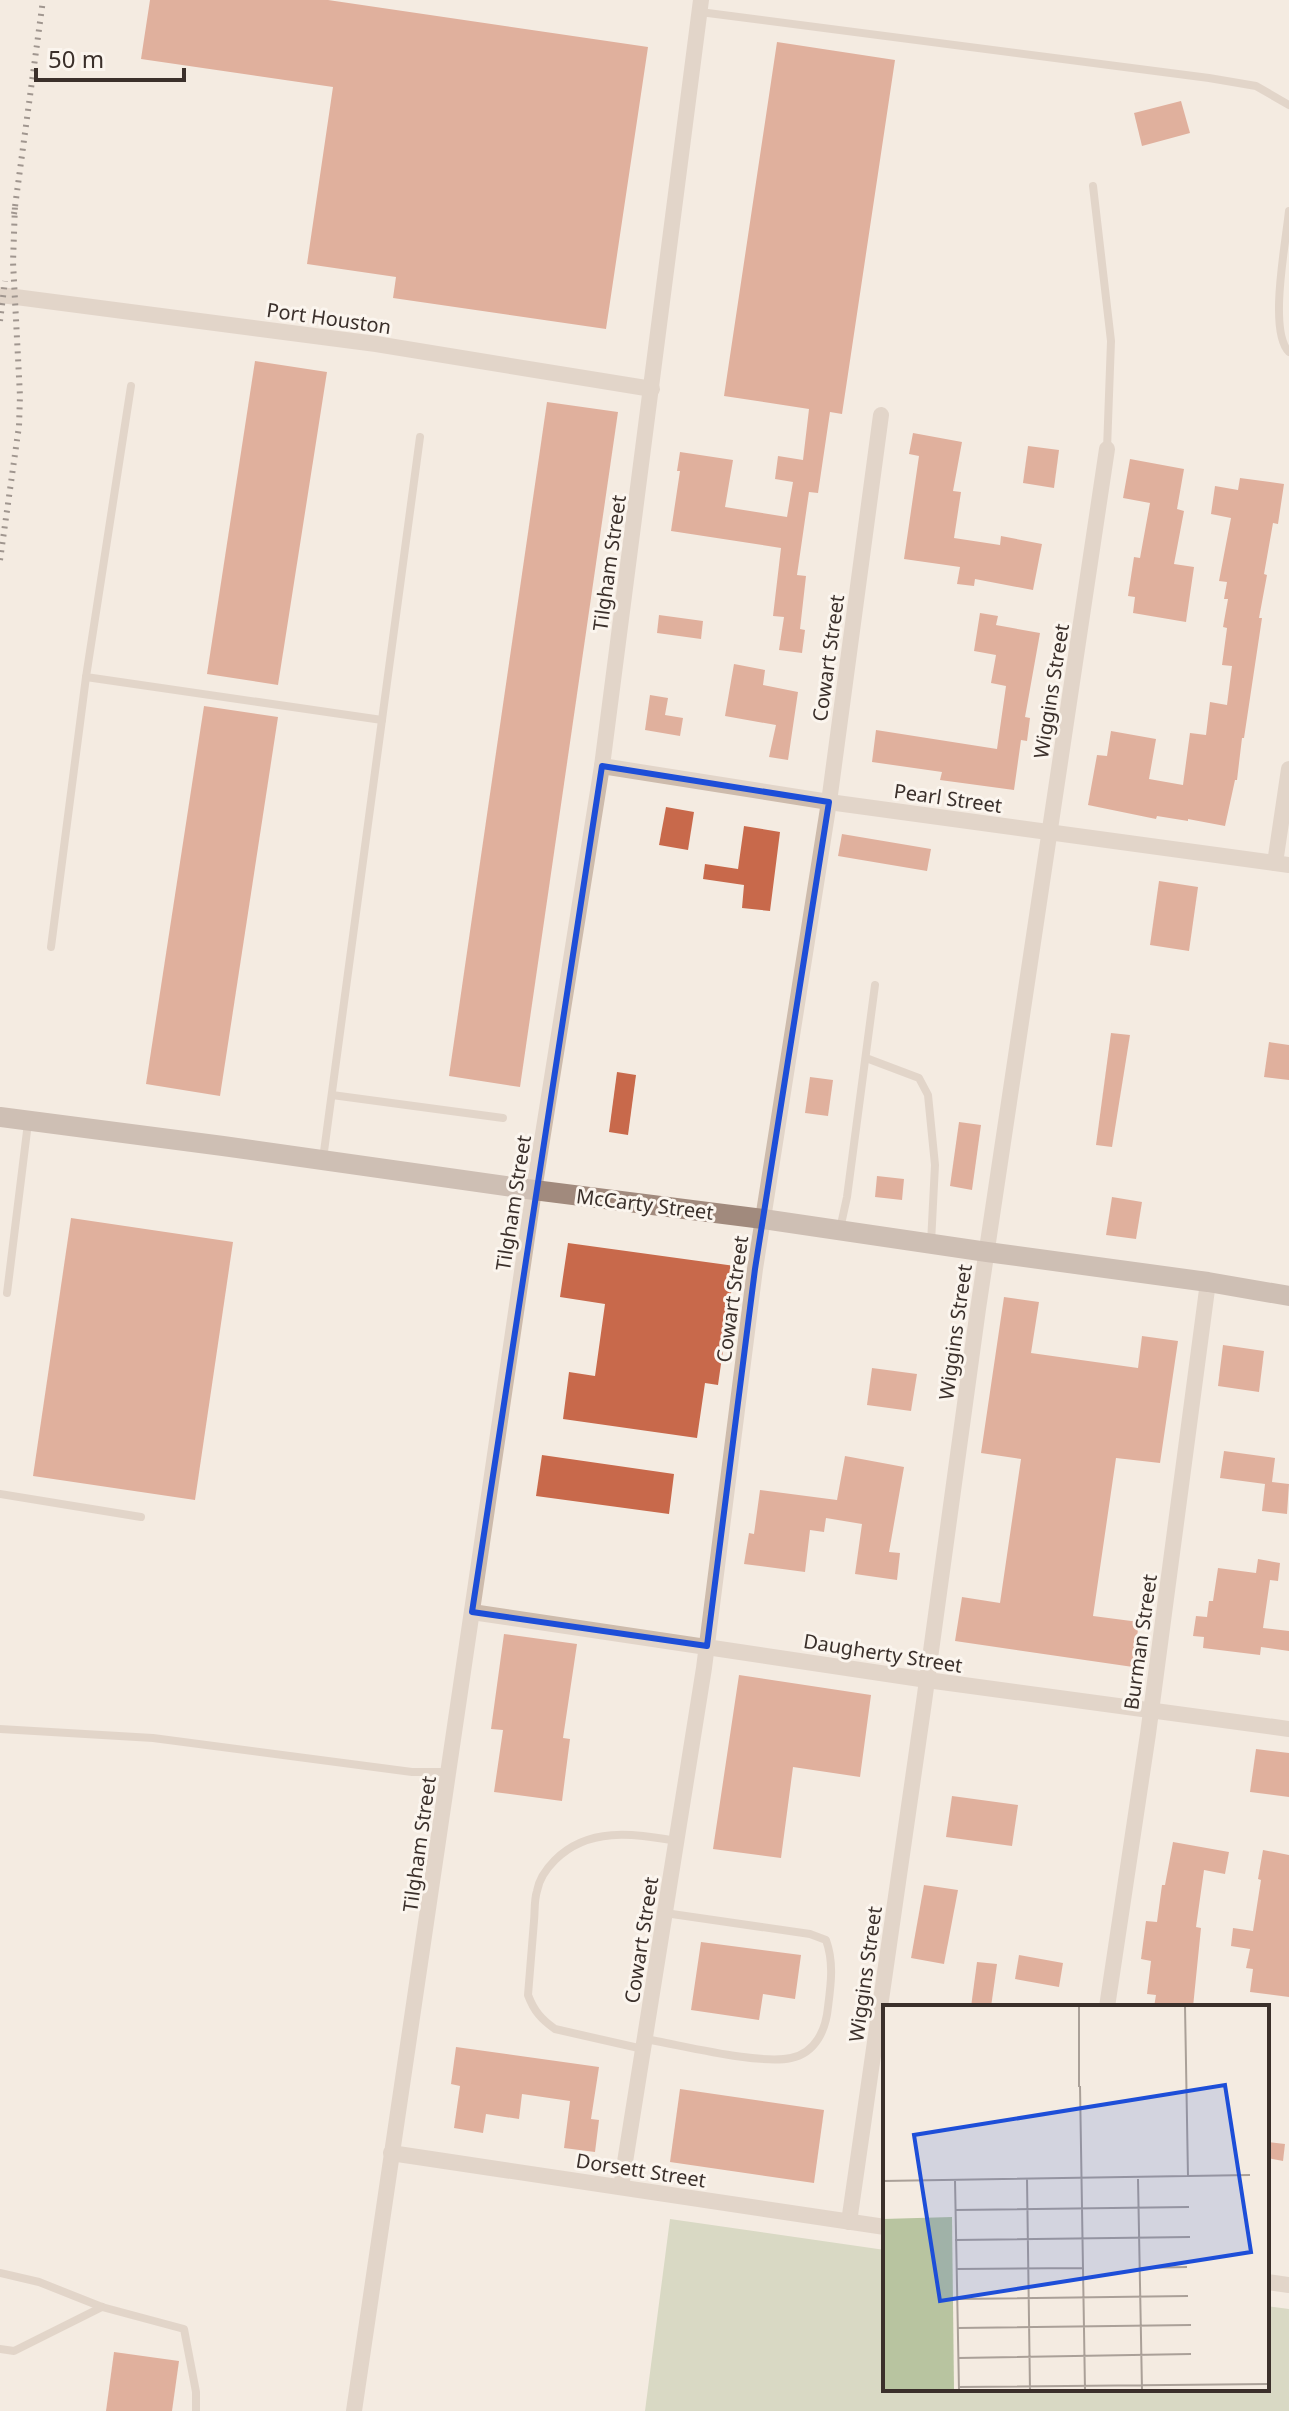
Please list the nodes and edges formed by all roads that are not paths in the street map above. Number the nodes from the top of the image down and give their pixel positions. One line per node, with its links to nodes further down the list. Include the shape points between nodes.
1 (701, 6): 2 (lane, via 1209,78 1256,86); 8 (street, Tilgham Street)
2 (1289, 105)
3 (1093, 186): 11 (lane, via 1111,341)
4 (1289, 211): 6 (lane, via 1278,320 1282,345)
5 (0, 295): 8 (street, Port Houston, via 376,344)
6 (1289, 352)
7 (131, 386): 12 (lane)
8 (652, 389): 14 (street, Tilgham Street)
9 (881, 415): 16 (street, Cowart Street)
10 (420, 437): 13 (lane)
11 (1107, 449): 17 (street, Wiggins Street)
12 (86, 677): 13 (lane); 19 (lane)
13 (382, 720): 22 (lane)
14 (602, 766): 16 (street, Pearl Street); 27 (street, Tilgham Street)
15 (1289, 769): 18 (street)
16 (829, 802): 17 (street, Pearl Street); 28 (street, Cowart Street)
17 (1050, 832): 18 (street, Pearl Street); 31 (street, Wiggins Street)
18 (1282, 864)
19 (51, 947)
20 (875, 985): 21 (lane)
21 (866, 1058): 29 (lane); 30 (lane, via 919,1078 928,1095 935,1165)
22 (332, 1095): 24 (lane); 26 (lane)
23 (0, 1117): 25 (main road, McCarty Street)
24 (503, 1118)
25 (28, 1121): 26 (main road, McCarty Street); 33 (lane)
26 (322, 1160): 27 (main road, McCarty Street)
27 (534, 1190): 28 (main road, McCarty Street); 37 (street, Tilgham Street)
28 (763, 1219): 29 (main road, McCarty Street); 38 (street, Cowart Street)
29 (840, 1230): 30 (main road, McCarty Street)
30 (931, 1244): 31 (main road, McCarty Street)
31 (987, 1252): 32 (main road, McCarty Street); 39 (street, Wiggins Street)
32 (1208, 1282): 34 (main road, McCarty Street); 40 (street, Burman Street)
33 (7, 1293)
34 (1289, 1296)
35 (0, 1494): 36 (lane)
36 (141, 1517)
37 (472, 1612): 38 (street, Daugherty Street); 43 (street, Tilgham Street)
38 (707, 1646): 39 (street, Daugherty Street); 44 (street, Cowart Street)
39 (927, 1680): 40 (street, Daugherty Street); 50 (street, Wiggins Street)
40 (1151, 1712): 42 (street, Daugherty Street); 46 (street, Burman Street)
41 (0, 1729): 43 (lane, via 153,1738 412,1772)
42 (1289, 1729)
43 (450, 1772): 48 (street, Tilgham Street)
44 (677, 1841): 45 (street, Cowart Street); 47 (lane, via 639,1835 593,1837 560,1855 537,1889 528,1995 533,2009 555,2029)
45 (665, 1913): 47 (street, Cowart Street); 47 (lane, via 826,1940 831,1956 827,2018 821,2037 793,2058)
46 (1107, 2005)
47 (644, 2044): 49 (street, Cowart Street)
48 (391, 2153): 49 (street, Dorsett Street); 58 (street, Tilgham Street)
49 (621, 2187): 50 (street, Dorsett Street)
50 (849, 2222): 51 (street, Dorsett Street)
51 (883, 2227)
52 (0, 2273): 55 (lane)
53 (1269, 2282): 54 (street)
54 (1289, 2285)
55 (102, 2307): 56 (lane, via 14,2351); 57 (lane, via 184,2329)
56 (0, 2349)
57 (196, 2411)
58 (354, 2411)

